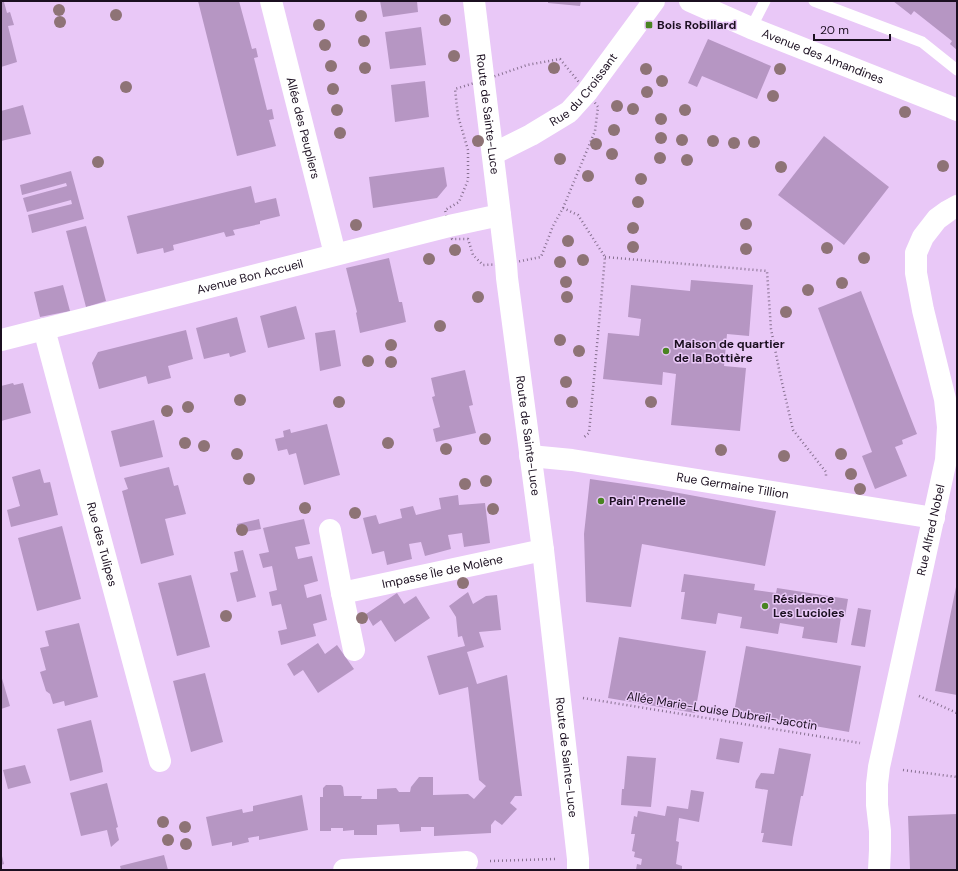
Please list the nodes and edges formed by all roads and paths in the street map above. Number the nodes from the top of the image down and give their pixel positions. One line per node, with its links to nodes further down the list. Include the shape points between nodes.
1 (271, 1): 14 (street, Allée des Peupliers)
2 (474, 1): 10 (street, Route de Sainte-Luce)
3 (654, 1): 10 (street, Rue du Croissant, via 587,92 569,112)
4 (690, 1): 7 (street, Avenue des Amandines)
5 (765, 1): 7 (lane)
6 (814, 1): 8 (lane, via 922,42)
7 (751, 28): 9 (street, Avenue des Amandines)
8 (957, 70)
9 (957, 110)
10 (493, 154): 13 (street, Route de Sainte-Luce)
11 (957, 206): 21 (street, Rue Alfred Nobel, via 937,219 923,237 916,253 916,273 945,399 948,427 946,460)
12 (563, 208): 15 (path, via 578,214)
13 (500, 215): 14 (street, Avenue Bon Accueil); 18 (street, Route de Sainte-Luce)
14 (335, 254): 16 (street, Avenue Bon Accueil)
15 (605, 257): 19 (path, via 589,433 576,443); 20 (path, via 767,270 771,329 793,430 826,472)
16 (44, 329): 17 (street, Avenue Bon Accueil); 30 (street, Rue des Tulipes)
17 (1, 340)
18 (530, 456): 19 (street, Rue Germaine Tillion); 23 (street, Route de Sainte-Luce)
19 (572, 460): 20 (street, Rue Germaine Tillion)
20 (825, 500): 21 (street, Rue Germaine Tillion)
21 (934, 518): 26 (street, Rue Alfred Nobel)
22 (330, 530): 24 (street)
23 (543, 550): 24 (street, Impasse Île de Molène); 27 (street, Route de Sainte-Luce)
24 (342, 593): 25 (street)
25 (354, 650)
26 (896, 688): 28 (path); 29 (street, Rue Alfred Nobel)
27 (559, 694): 29 (path, Allée Marie-Louise Dubreil-Jacotin); 33 (street, Route de Sainte-Luce)
28 (957, 713)
29 (880, 757): 31 (path, Allée Marie-Louise Dubreil-Jacotin); 35 (street, Rue Alfred Nobel, via 877,784)
30 (160, 761)
31 (957, 777)
32 (467, 862): 33 (path); 34 (street)
33 (578, 864)
34 (344, 870)
35 (879, 870)

